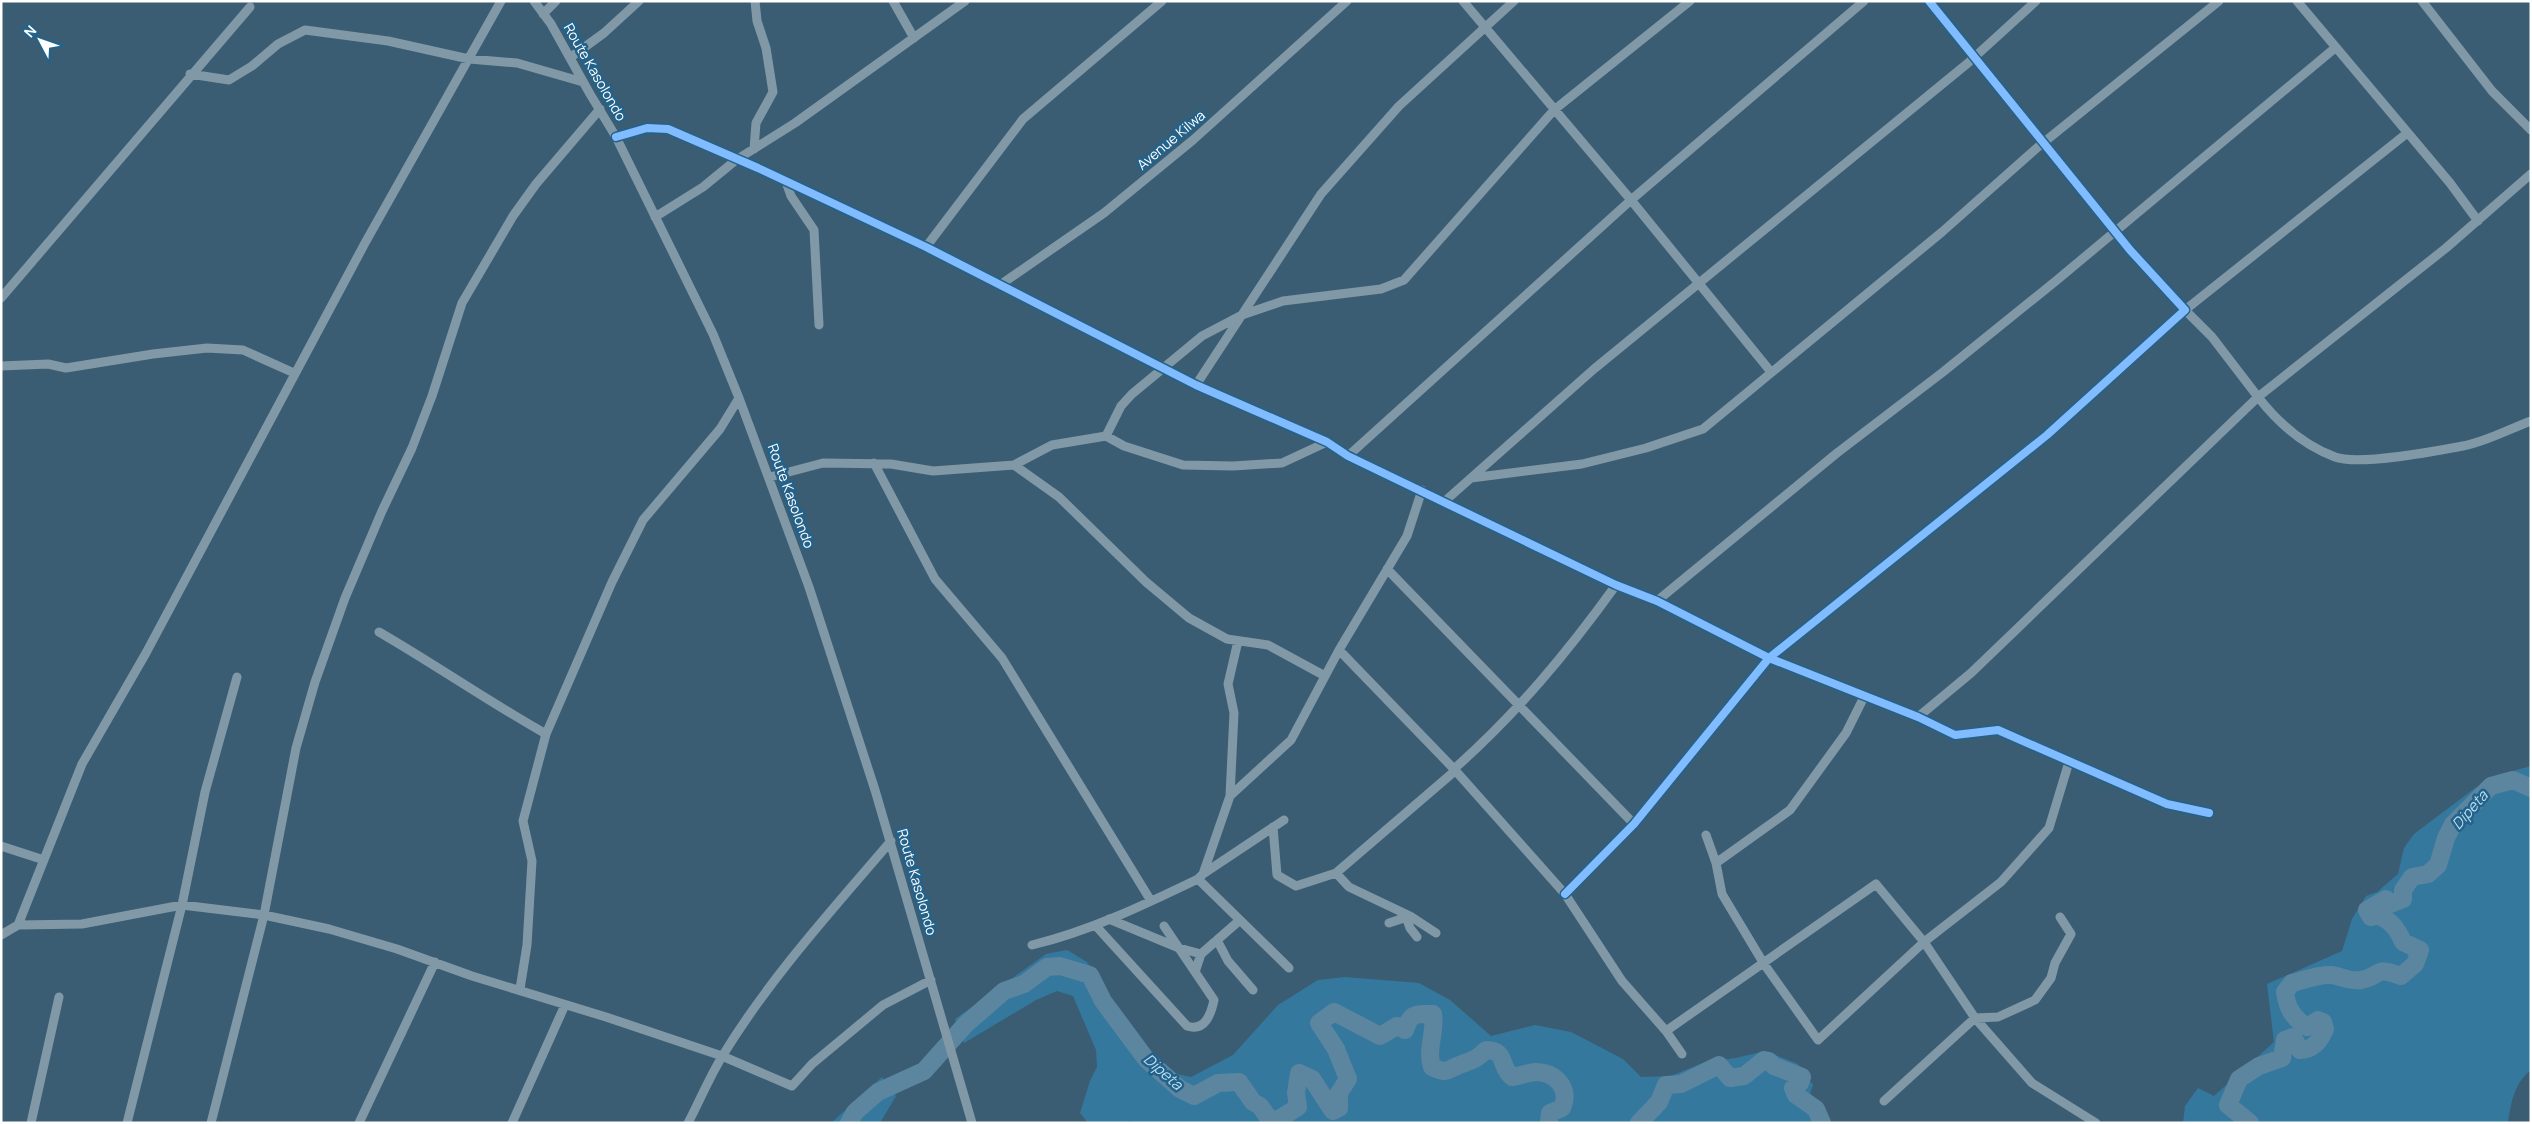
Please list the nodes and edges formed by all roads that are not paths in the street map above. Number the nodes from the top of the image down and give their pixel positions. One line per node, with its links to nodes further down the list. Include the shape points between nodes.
1 (501, 1): 26 (street)
2 (534, 1): 20 (street, Route Kasolondo)
3 (556, 1): 20 (street)
4 (639, 1): 25 (street)
5 (754, 1): 35 (street, via 773,92 756,123)
6 (893, 1): 22 (street)
7 (965, 1): 22 (street)
8 (1162, 1): 43 (street, via 1023,119)
9 (1347, 1): 45 (street, Avenue Kilwa, via 1193,140 1111,208)
10 (1463, 1): 21 (street)
11 (1514, 1): 21 (street)
12 (1690, 1): 30 (street)
13 (1864, 1): 39 (street)
14 (1929, 1): 24 (street)
15 (2036, 1): 24 (street)
16 (2219, 1): 34 (street)
17 (2297, 1): 23 (street)
18 (2422, 1): 31 (street, via 2492,91)
19 (250, 7): 27 (street, via 221,44)
20 (543, 14): 25 (street, Route Kasolondo)
21 (1484, 27): 30 (street); 48 (street, via 1399,106 1321,194)
22 (914, 38): 35 (street)
23 (2335, 48): 32 (street); 42 (street)
24 (1975, 56): 34 (street); 44 (street)
25 (571, 57): 28 (street, Route Kasolondo)
26 (469, 59): 27 (street, via 388,41 305,30 278,44 229,80); 28 (street, via 517,63); 53 (street)
27 (190, 74): 46 (street)
28 (583, 82): 29 (street, Route Kasolondo)
29 (600, 109): 33 (street, Route Kasolondo); 97 (street, via 513,216 462,303 412,448 345,598 315,682 296,748)
30 (1554, 110): 39 (street); 48 (street, via 1404,280 1381,289 1282,300)
31 (2531, 130)
32 (2406, 134): 41 (street, via 2450,183); 47 (street)
33 (616, 137): 36 (street, via 647,128 668,129); 40 (street, Route Kasolondo)
34 (2045, 143): 42 (street); 52 (street)
35 (754, 149): 36 (street)
36 (736, 160): 38 (street); 40 (street)
37 (2531, 174): 41 (street)
38 (786, 182): 43 (street); 49 (street, via 791,196 814,230)
39 (1631, 200): 44 (street); 60 (street)
40 (656, 216): 56 (street, Route Kasolondo, via 714,334)
41 (2478, 221): 55 (street)
42 (2115, 230): 47 (street); 69 (street)
43 (926, 247): 45 (street)
44 (1698, 282): 52 (street); 64 (street)
45 (1000, 285): 51 (street)
46 (1, 298)
47 (2185, 310): 55 (street, via 2212,336); 73 (street, via 2047,435)
48 (1242, 315): 51 (street, via 1202,336); 54 (street)
49 (819, 325)
50 (1, 366): 53 (street, via 48,364 66,368 207,348 243,350)
51 (1162, 368): 54 (street); 58 (street, via 1121,406)
52 (1771, 372): 64 (street, via 1703,429 1582,464)
53 (294, 373): 90 (street, via 146,653 82,764)
54 (1196, 385): 59 (street)
55 (2258, 397): 57 (street, via 2299,440 2337,458 2373,460 2463,446); 78 (street, via 1972,674)
56 (739, 398): 63 (street, Route Kasolondo); 79 (street, via 720,430 643,520 612,582)
57 (2531, 421)
58 (1106, 436): 59 (street, via 1124,446 1183,465 1282,463); 62 (street, via 1052,445)
59 (1327, 442): 60 (street)
60 (1348, 456): 65 (street)
61 (874, 463): 62 (street, via 933,471); 63 (street, via 823,463); 95 (street, via 935,579 1002,658)
62 (1014, 465): 71 (street, via 1059,497 1146,582 1189,618 1227,639)
63 (770, 477): 88 (street, Route Kasolondo)
64 (1471, 478): 66 (street)
65 (1422, 490): 66 (street); 67 (street, via 1407,536)
66 (1445, 501): 68 (street)
67 (1387, 569): 72 (street); 77 (street)
68 (1616, 585): 69 (street); 77 (street, via 1576,640)
69 (1657, 602): 73 (street)
70 (379, 632): 79 (street)
71 (1238, 641): 74 (street, via 1268,645); 82 (street, via 1228,684 1234,713)
72 (1339, 650): 74 (street); 81 (street)
73 (1769, 658): 76 (street); 85 (street)
74 (1325, 676): 82 (street, via 1291,740)
75 (238, 677): 96 (street, via 205,792)
76 (1864, 697): 78 (street); 91 (street, via 1846,733 1790,810)
77 (1519, 706): 81 (street); 85 (street)
78 (1918, 718): 80 (street, via 1954,735 1998,730)
79 (546, 734): 119 (street, via 523,821 532,861 527,945)
80 (2068, 762): 83 (street, via 2167,804); 110 (street, via 2049,828 2001,882)
81 (1455, 769): 92 (street); 94 (street)
82 (1230, 796): 93 (street)
83 (2209, 813)
84 (1284, 820): 86 (street)
85 (1634, 824): 94 (street)
86 (1273, 827): 92 (street, via 1277,875 1284,881 1296,886); 93 (street)
87 (1706, 835): 91 (street)
88 (891, 842): 118 (street, Route Kasolondo); 126 (street, via 804,943)
89 (1, 846): 90 (street)
90 (44, 860): 103 (street)
91 (1716, 864): 115 (street, via 1722,894)
92 (1336, 873): 98 (street, via 1349,887)
93 (1200, 876): 95 (street); 101 (street)
94 (1565, 894): 124 (street, via 1622,981)
95 (1151, 901): 100 (street)
96 (182, 905): 97 (street); 103 (street, via 82,924); 129 (street)
97 (264, 915): 114 (street, via 329,929); 130 (street)
98 (1408, 917): 102 (street); 106 (street); 108 (street, via 1410,928)
99 (2060, 917): 123 (street, via 2071,934 2054,963 2051,978 2035,1000 1998,1017)
100 (1109, 919): 104 (street); 112 (street)
101 (1240, 920): 109 (street); 116 (street)
102 (1388, 923)
103 (18, 925): 107 (street)
104 (1096, 925): 111 (street); 117 (street, via 1187,1026 1193,1028 1211,1016 1214,1000)
105 (1164, 926): 112 (street)
106 (1436, 933)
107 (1, 935)
108 (1417, 937)
109 (1217, 940): 113 (street); 120 (street, via 1228,962)
110 (1924, 942): 115 (street, via 1876,884); 115 (street, via 1818,1040); 123 (street)
111 (1032, 945)
112 (1178, 948): 113 (street); 117 (street)
113 (1201, 954): 117 (street)
114 (434, 962): 119 (street); 131 (street)
115 (1764, 964): 124 (street)
116 (1289, 968)
117 (1195, 972)
118 (931, 980): 126 (street, via 883,1005 812,1064 792,1086); 134 (street, Route Kasolondo)
119 (520, 989): 122 (street)
120 (1254, 990)
121 (58, 997): 128 (street)
122 (565, 1005): 126 (street); 132 (street)
123 (1975, 1018): 127 (street); 135 (street, via 2032,1083)
124 (1666, 1031): 125 (street)
125 (1682, 1054)
126 (722, 1056): 133 (street)
127 (1884, 1101)
128 (34, 1122)
129 (127, 1123)
130 (211, 1123)
131 (358, 1123)
132 (512, 1123)
133 (688, 1123)
134 (972, 1123)
135 (2096, 1123)

